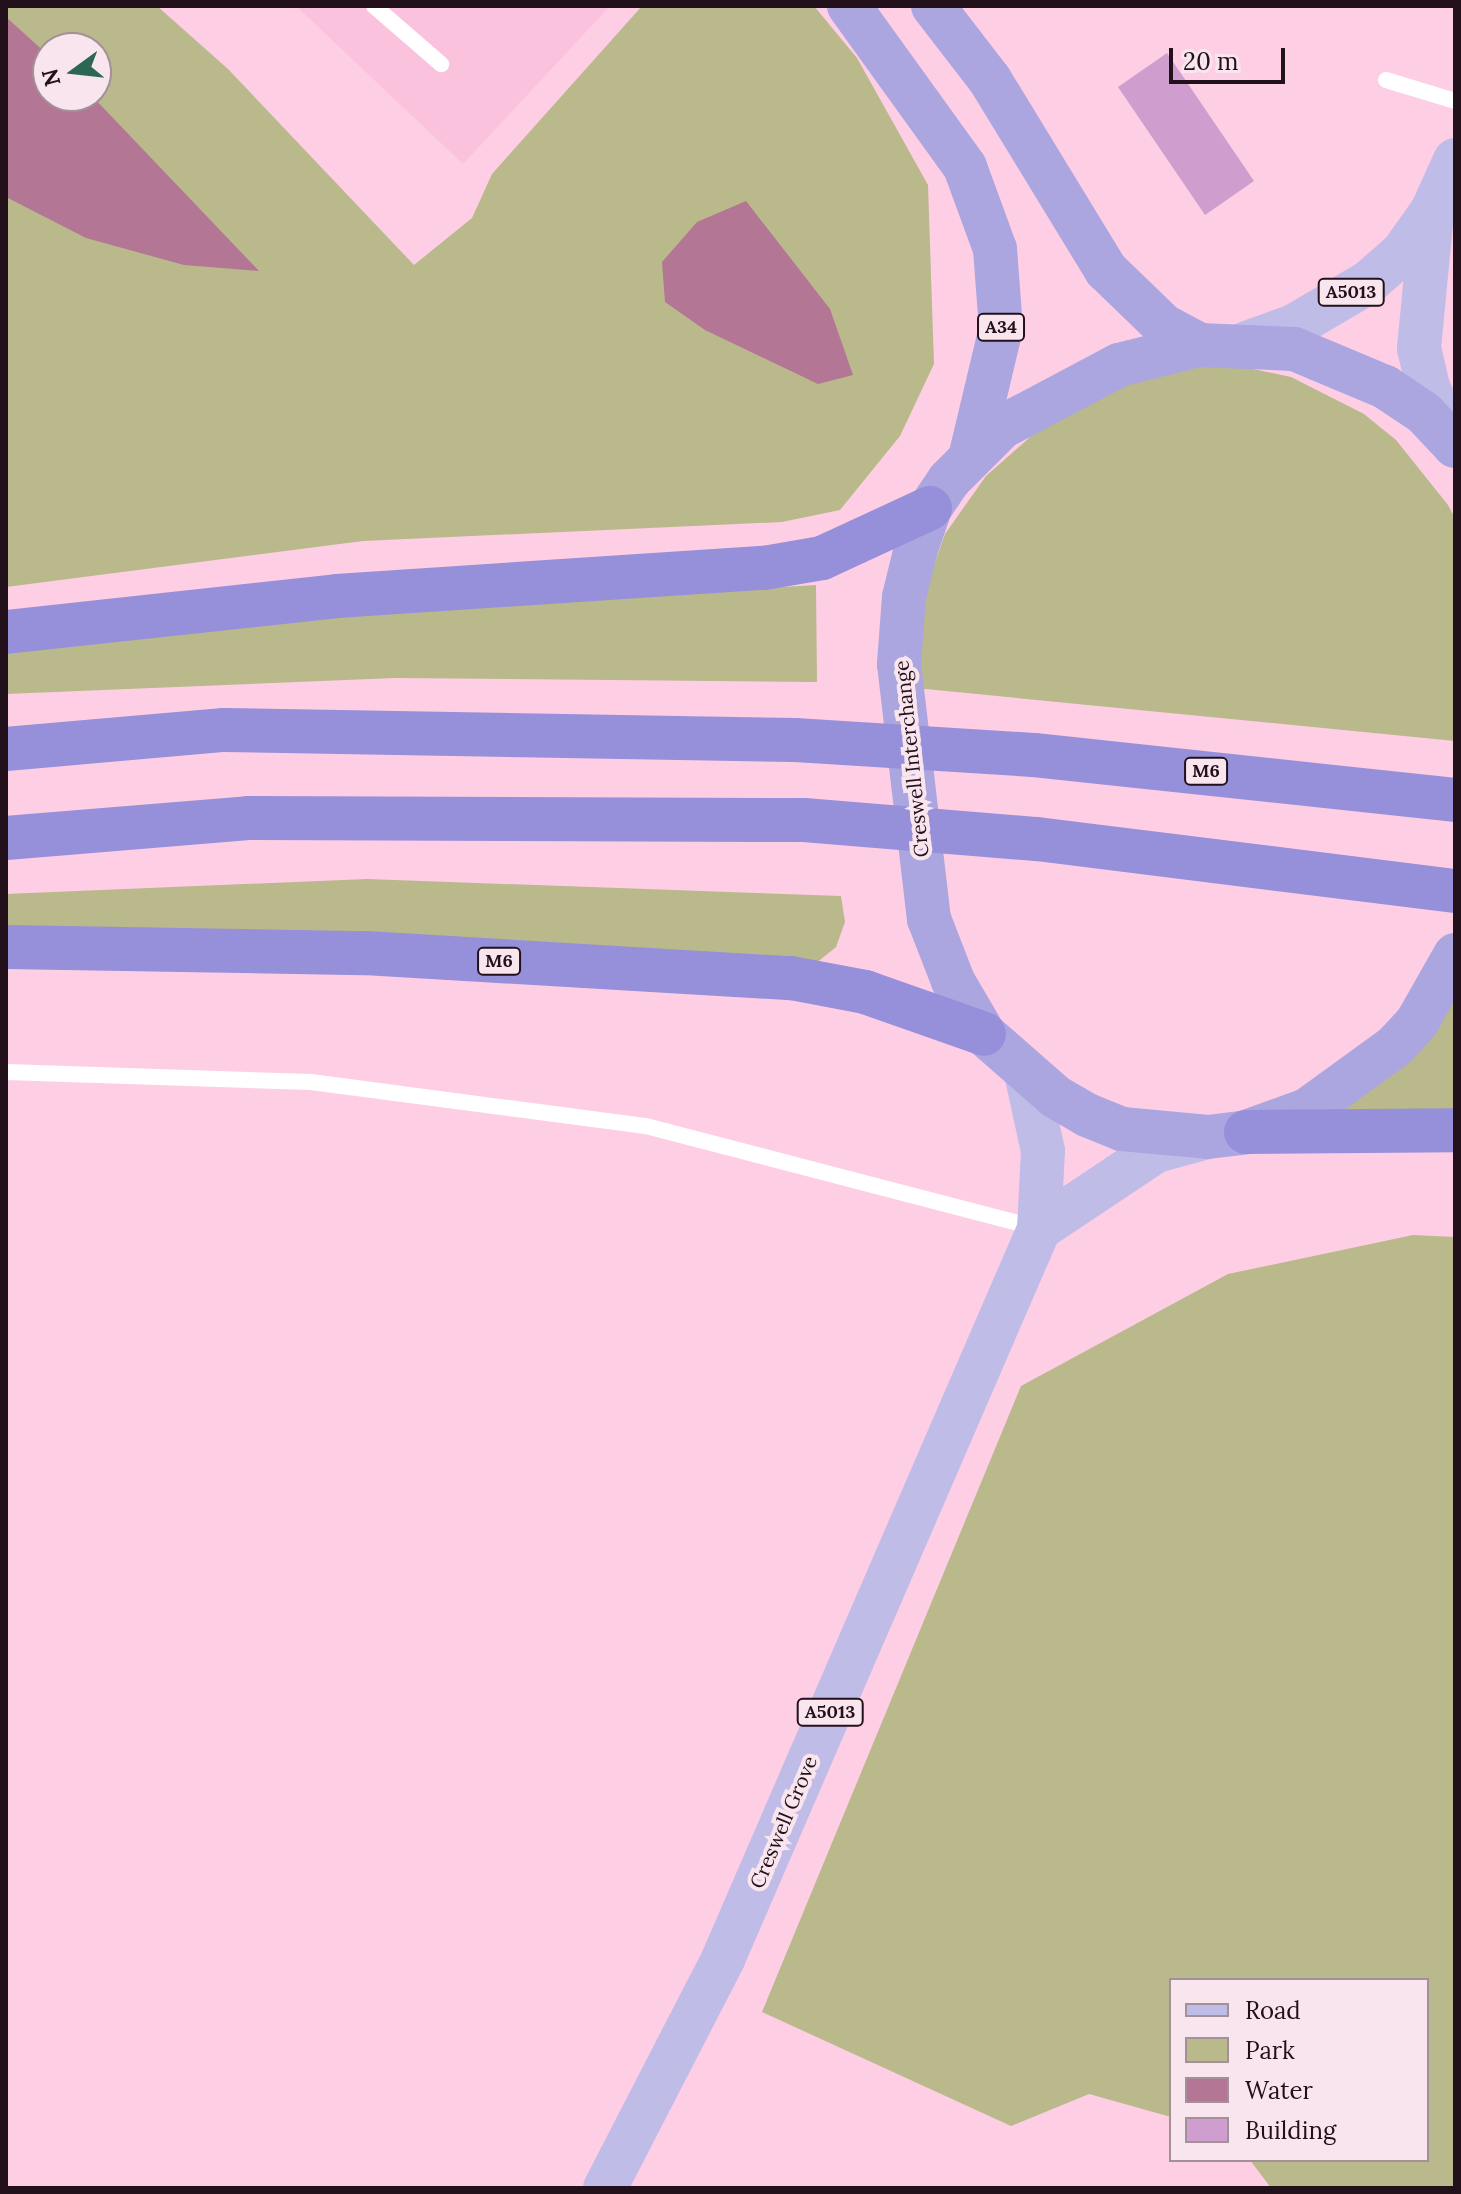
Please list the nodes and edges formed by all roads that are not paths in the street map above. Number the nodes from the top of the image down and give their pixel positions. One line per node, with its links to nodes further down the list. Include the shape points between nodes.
1 (374, 6): 4 (lane)
2 (849, 6): 12 (highway, A34, via 965,167 995,249 1001,328)
3 (933, 6): 10 (highway, via 990,80 1106,270 1164,326)
4 (441, 64)
5 (1386, 80): 6 (lane)
6 (1455, 101)
7 (1455, 160): 8 (main road, A5013)
8 (1432, 211): 9 (main road, A5013, via 1403,252 1369,282 1294,326); 11 (main road, A5013, via 1419,348 1428,387)
9 (1247, 343): 10 (highway, Creswell Interchange); 11 (highway, Creswell Interchange, via 1336,362 1424,413)
10 (1199, 345): 12 (highway, Creswell Interchange, via 1076,384 1002,427)
11 (1454, 446)
12 (970, 458): 13 (highway, Creswell Interchange)
13 (930, 508): 14 (highway, via 822,558 764,568 337,596); 21 (highway, Creswell Interchange, via 904,597 904,717 929,919 953,981)
14 (6, 632)
15 (6, 749): 16 (highway, M6, via 224,730 795,740 1034,755 1377,787)
16 (1455, 800)
17 (6, 838): 18 (highway, via 248,818 804,820 1037,839)
18 (1455, 891)
19 (6, 947): 21 (highway, M6, via 365,953 791,978 865,992)
20 (1455, 955): 25 (highway, Creswell Interchange, via 1417,1022 1362,1074 1307,1110)
21 (984, 1034): 23 (highway, Creswell Interchange)
22 (6, 1072): 26 (lane, via 311,1082 646,1126)
23 (1026, 1073): 25 (highway, Creswell Interchange, via 1056,1097 1122,1129); 26 (main road, Creswell Grove / A5013, via 1043,1151)
24 (1455, 1130): 25 (highway)
25 (1227, 1135): 26 (main road, via 1156,1151)
26 (1039, 1229): 27 (main road, Creswell Grove / A5013, via 723,1959)
27 (605, 2188)

